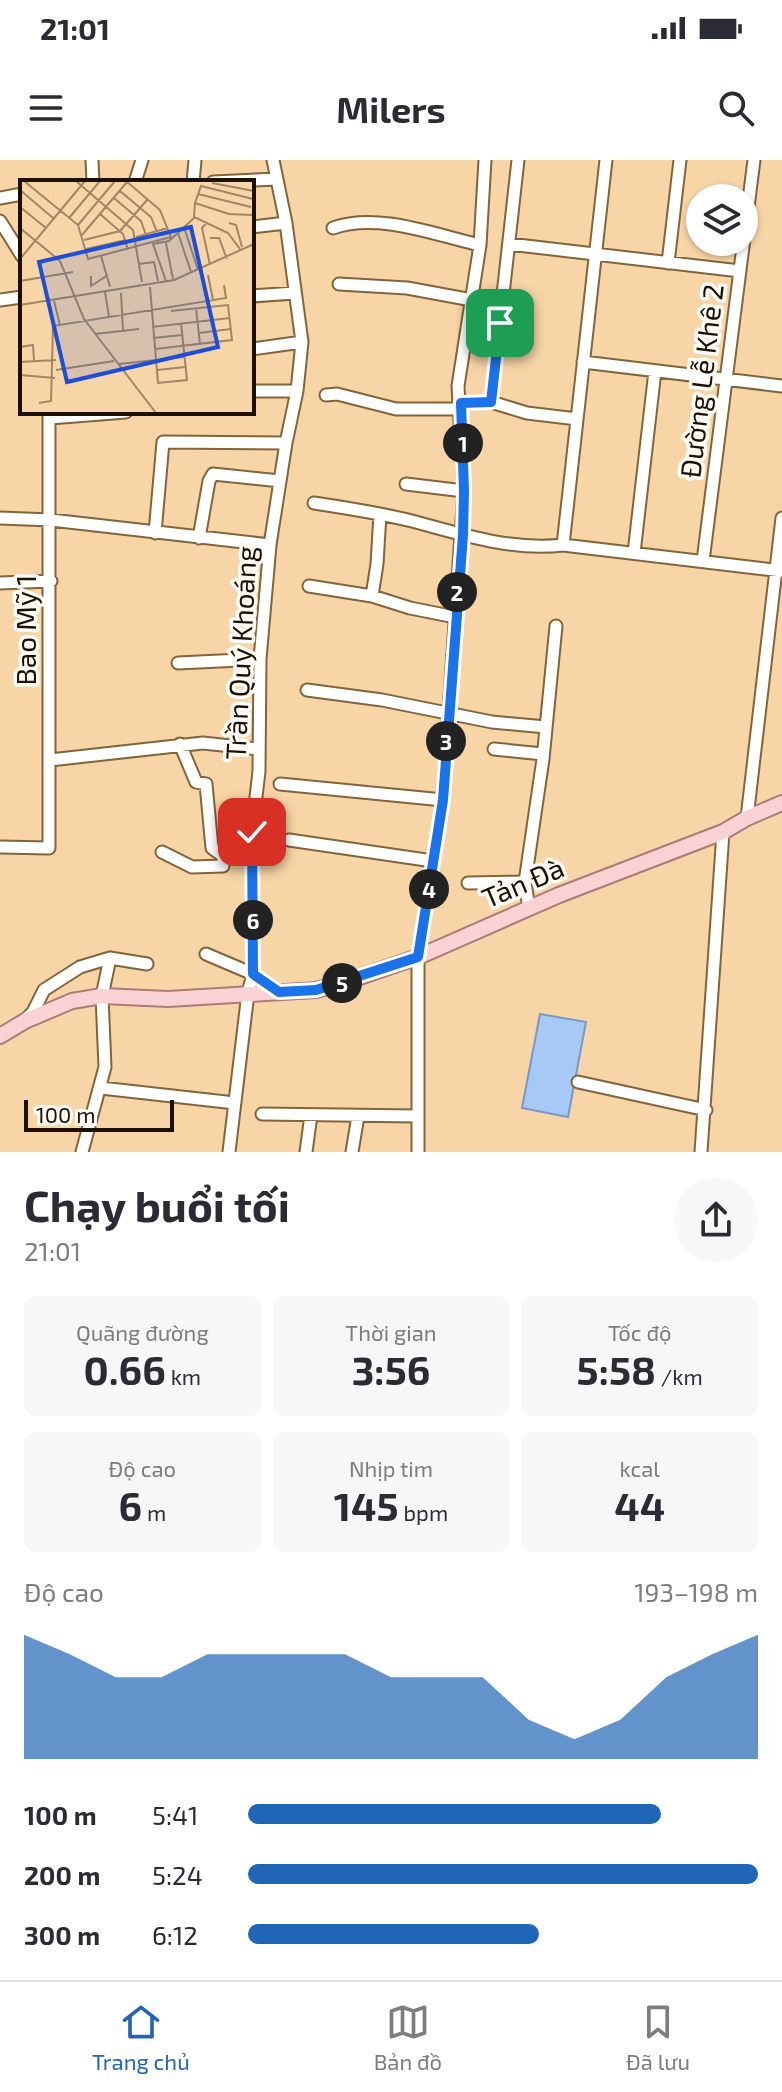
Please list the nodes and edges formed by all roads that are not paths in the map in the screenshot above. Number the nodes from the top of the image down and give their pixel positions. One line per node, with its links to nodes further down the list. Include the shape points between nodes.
1 (92, 160): 11 (street)
2 (142, 160): 12 (street)
3 (195, 160): 13 (street)
4 (273, 160): 10 (street, Trần Quý Khoáng)
5 (485, 160): 22 (street)
6 (518, 160): 21 (street)
7 (606, 160): 24 (street)
8 (680, 160): 25 (street)
9 (754, 160): 26 (street, Đường Lễ Khê 2)
10 (277, 179): 14 (street); 18 (street, Trần Quý Khoáng)
11 (93, 180)
12 (136, 180)
13 (193, 180)
14 (254, 180)
15 (20, 194): 16 (street)
16 (0, 198)
17 (0, 221): 23 (street)
18 (286, 223): 19 (street); 28 (street, Trần Quý Khoáng)
19 (254, 227)
20 (333, 228): 22 (street, via 346,223 400,227)
21 (509, 244): 24 (street); 42 (street)
22 (480, 245): 32 (street)
23 (20, 251)
24 (595, 254): 25 (street); 35 (street)
25 (668, 263): 26 (street)
26 (740, 271): 37 (street, Đường Lễ Khê 2)
27 (339, 284): 32 (street, via 407,288)
28 (295, 293): 29 (street); 33 (street, Trần Quý Khoáng)
29 (254, 296)
30 (20, 297): 31 (street)
31 (0, 300)
32 (472, 300): 43 (street, via 460,367)
33 (302, 342): 34 (street); 40 (street, Trần Quý Khoáng)
34 (254, 349)
35 (583, 362): 36 (street); 45 (street)
36 (655, 371): 37 (street); 60 (street)
37 (725, 379): 38 (street); 61 (street, Đường Lễ Khê 2)
38 (782, 386)
39 (254, 391): 40 (street)
40 (297, 391): 46 (street, Trần Quý Khoáng)
41 (326, 395): 43 (street, via 396,409)
42 (491, 402): 43 (street); 45 (street)
43 (461, 406): 49 (street)
44 (50, 414): 54 (street, Bao Mỹ 1)
45 (577, 419): 59 (street)
46 (286, 443): 47 (street, Trần Quý Khoáng); 55 (street, via 163,442)
47 (280, 481): 57 (street, via 213,474); 58 (street, Trần Quý Khoáng)
48 (406, 484): 49 (street)
49 (464, 491): 56 (street)
50 (314, 503): 51 (street)
51 (380, 514): 56 (street); 66 (street)
52 (0, 518): 54 (street)
53 (782, 518): 62 (street)
54 (51, 520): 55 (street); 63 (street, Bao Mỹ 1)
55 (155, 533): 57 (street)
56 (463, 535): 59 (street); 67 (street)
57 (199, 538): 58 (street)
58 (270, 545): 69 (street, Trần Quý Khoáng)
59 (563, 545): 60 (street)
60 (634, 553): 61 (street)
61 (703, 561): 62 (street)
62 (779, 570): 82 (street)
63 (51, 581): 64 (street); 78 (street, Bao Mỹ 1)
64 (0, 583)
65 (309, 586): 66 (street)
66 (372, 596): 67 (street)
67 (455, 617): 72 (street)
68 (556, 626): 73 (street)
69 (260, 659): 70 (street); 75 (street, Trần Quý Khoáng)
70 (178, 663)
71 (307, 690): 72 (street)
72 (448, 714): 73 (street); 80 (street)
73 (546, 727): 77 (street)
74 (180, 744): 75 (street); 78 (street); 86 (street, via 196,782 206,784 212,848 223,856 223,866 192,867)
75 (259, 749): 95 (street, Trần Quý Khoáng, via 252,832)
76 (494, 749): 77 (street)
77 (543, 754): 88 (street)
78 (50, 760): 85 (street, Bao Mỹ 1, via 49,848)
79 (280, 784): 80 (street)
80 (443, 800): 87 (street)
81 (782, 803): 82 (main road, Tản Đà)
82 (747, 818): 83 (main road, Tản Đà)
83 (723, 832): 90 (main road, Tản Đà); 104 (street)
84 (289, 840): 87 (street)
85 (0, 847)
86 (162, 852)
87 (433, 861): 92 (street)
88 (525, 882): 89 (street); 90 (street)
89 (468, 883)
90 (529, 909): 92 (main road, Tản Đà)
91 (206, 954): 95 (street)
92 (418, 957): 96 (main road, Tản Đà, via 316,990); 108 (street)
93 (110, 958): 94 (street); 98 (street); 99 (street, via 80,967 44,990)
94 (147, 964)
95 (253, 974): 96 (street); 97 (street, Trần Quý Khoáng)
96 (279, 992): 97 (main road, Tản Đà)
97 (248, 993): 98 (main road, Tản Đà, via 168,999); 103 (street, Trần Quý Khoáng)
98 (102, 996): 99 (main road, Tản Đà, via 72,1001); 102 (street, via 106,1049)
99 (25, 1021): 100 (main road, Tản Đà)
100 (0, 1036)
101 (578, 1082): 104 (street)
102 (101, 1088): 103 (street); 109 (street)
103 (235, 1103): 110 (street, Trần Quý Khoáng)
104 (706, 1110): 114 (street)
105 (262, 1114): 106 (street)
106 (311, 1115): 107 (street); 111 (street)
107 (358, 1116): 108 (street); 112 (street)
108 (417, 1116): 113 (street)
109 (82, 1152)
110 (229, 1152)
111 (306, 1152)
112 (352, 1152)
113 (418, 1152)
114 (701, 1152)

